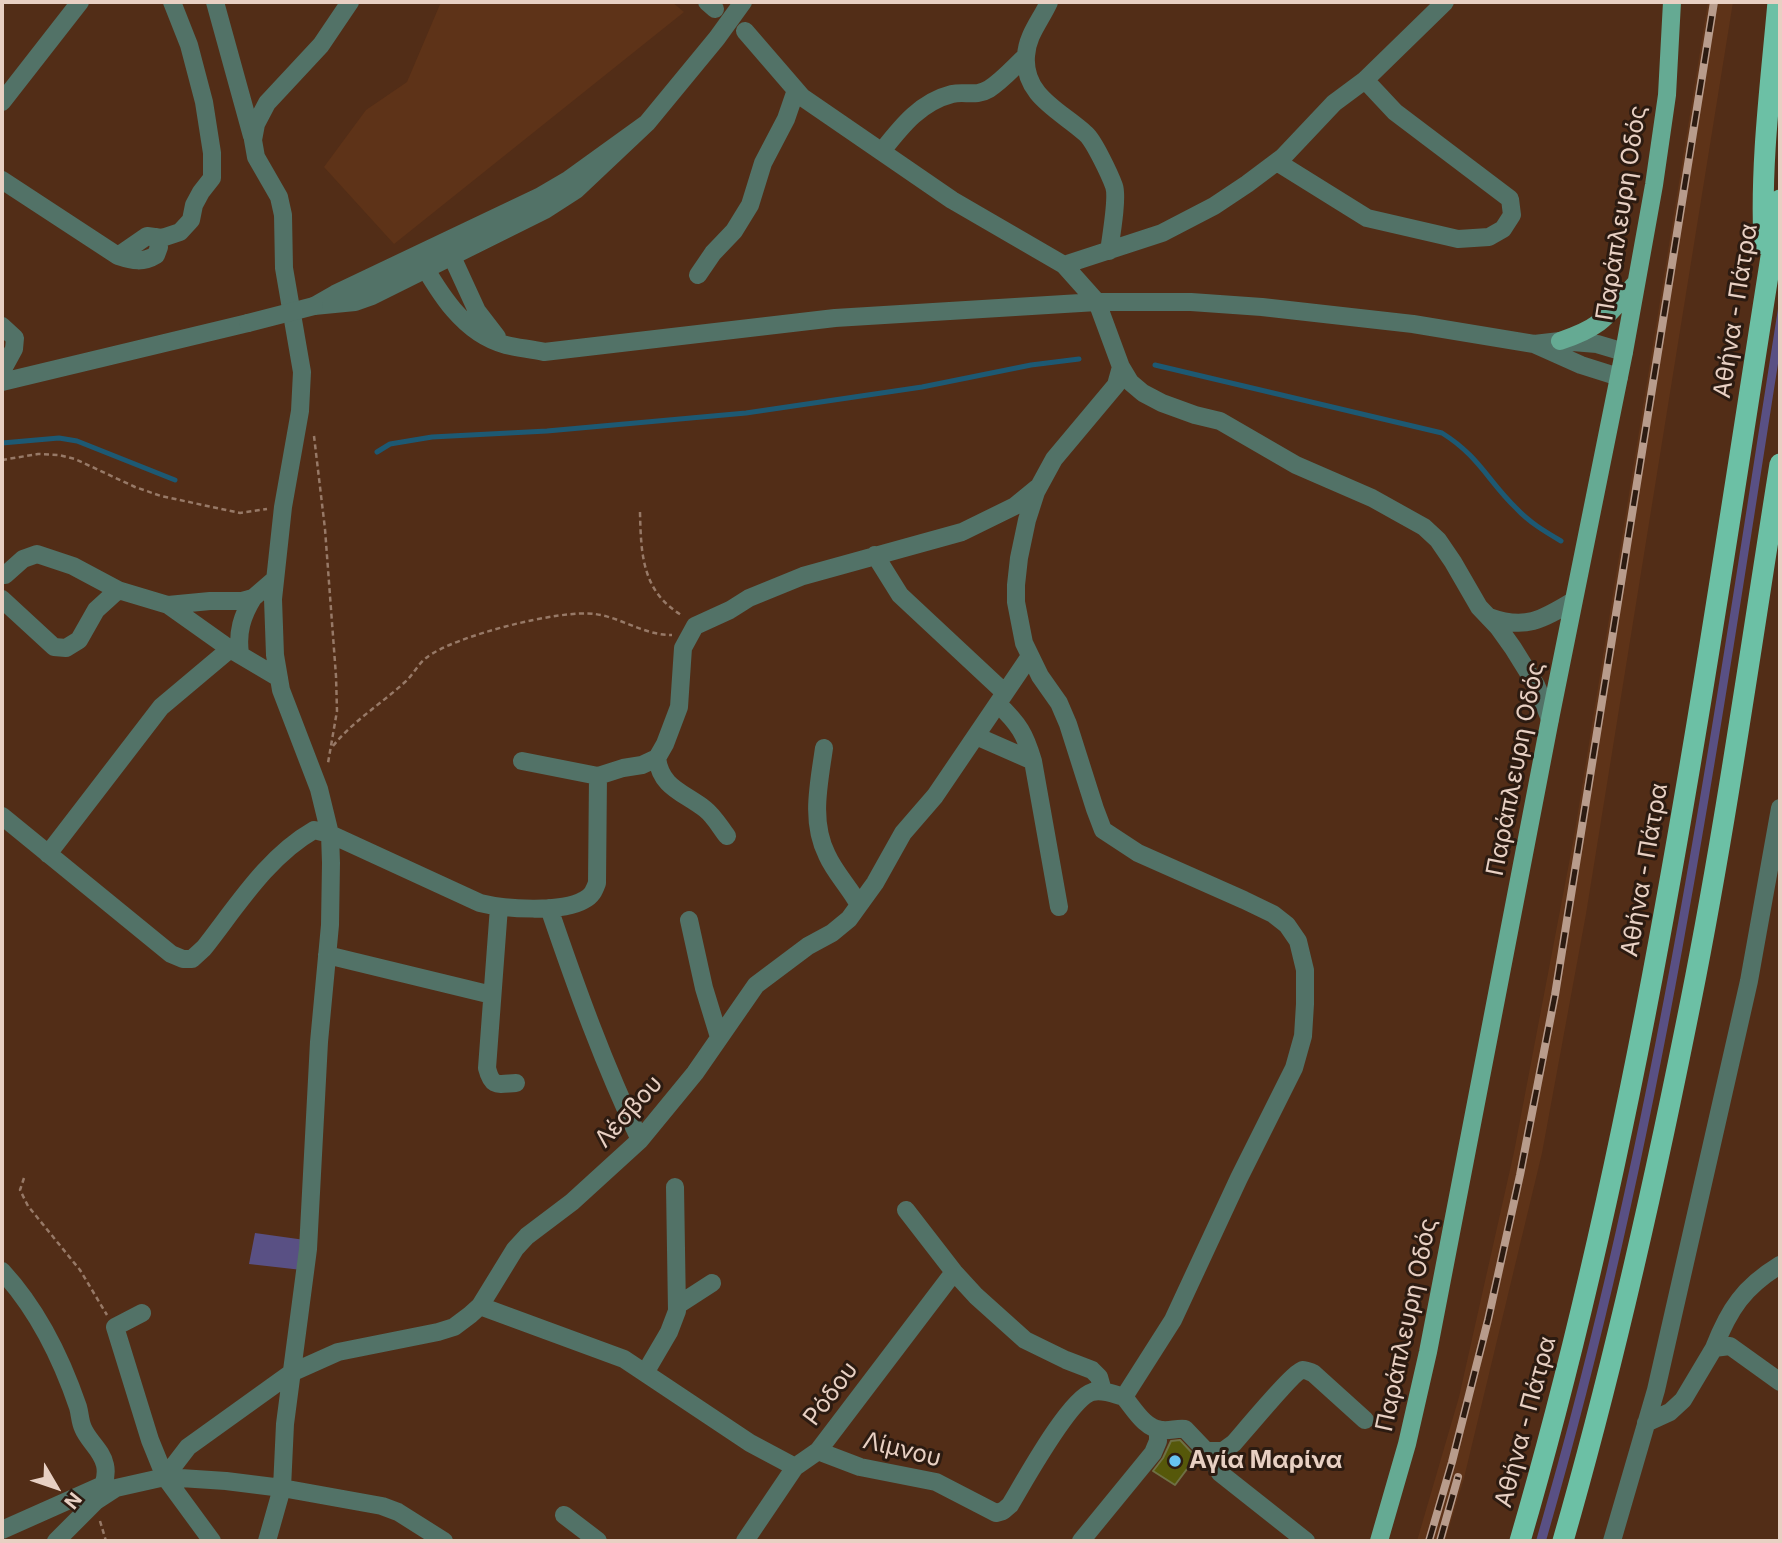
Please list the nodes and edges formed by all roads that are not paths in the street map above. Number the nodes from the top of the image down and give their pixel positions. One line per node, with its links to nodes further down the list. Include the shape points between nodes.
1 (80, 2): 14 (street)
2 (172, 2): 18 (street, via 204,102 212,153 212,178 180,232 162,238 147,236 118,256)
3 (215, 2): 15 (street)
4 (350, 2): 15 (street, via 321,45 267,103)
5 (743, 2): 20 (street, via 647,123 576,190 545,211)
6 (1049, 2): 11 (street, via 1031,34)
7 (1672, 2): 25 (main road, Παράπλευρη Οδός, via 1660,150)
8 (1778, 2): 26 (highway, via 1763,216)
9 (1435, 5): 12 (street)
10 (745, 31): 13 (street)
11 (1026, 56): 16 (street, via 990,89 970,95 954,93 920,109); 21 (street, via 1039,97 1086,134 1115,187)
12 (1365, 80): 17 (street, via 1334,103); 17 (street, via 1395,112 1510,199 1512,215 1503,229 1489,237 1458,239 1367,218)
13 (796, 90): 16 (street); 24 (street, via 763,163 750,205)
14 (2, 102)
15 (253, 140): 41 (street, via 256,157 279,197 283,215 284,268 301,358 300,411)
16 (882, 151): 23 (street, via 952,200)
17 (1277, 162): 21 (street, via 1214,206 1162,233)
18 (2, 180)
19 (1780, 200): 26 (highway, Αθήνα - Πάτρα)
20 (449, 250): 22 (street); 31 (street, via 477,311)
21 (1109, 250): 23 (street)
22 (422, 263): 31 (street, via 445,302); 36 (street, bridge, via 314,306)
23 (1064, 265): 27 (street)
24 (698, 275)
25 (1637, 281): 29 (main road, via 1604,321); 32 (main road, Παράπλευρη Οδός)
26 (1766, 285): 109 (highway, Αθήνα - Πάτρα, via 1646,1017 1585,1301)
27 (1097, 302): 30 (street, via 1191,302 1275,309 1413,324); 31 (street, via 835,317 544,352); 33 (street)
28 (2, 326): 34 (street, via 15,338)
29 (1560, 341): 30 (street); 32 (street)
30 (1534, 344): 35 (street)
31 (503, 345)
32 (1624, 352): 35 (main road, Παράπλευρη Οδός)
33 (1121, 367): 38 (street, via 1116,385 1054,458); 47 (street, via 1143,393 1220,421 1296,465 1424,527 1438,540)
34 (2, 371)
35 (1619, 377): 45 (main road, Παράπλευρη Οδός)
36 (2, 382)
37 (1780, 464): 110 (highway, via 1685,1034 1625,1311)
38 (1039, 486): 39 (street, via 1015,506 982,523); 49 (street, via 1027,520 1016,585 1020,625)
39 (876, 555): 51 (street, via 900,595); 55 (street, via 774,587 695,626 683,648 679,707)
40 (3, 577): 42 (street, via 23,559 37,554 73,566)
41 (275, 579): 43 (street); 50 (street, via 273,618)
42 (118, 590): 44 (street, via 96,610 79,640 66,648 54,647); 46 (street)
43 (253, 598): 46 (street); 48 (street)
44 (2, 599)
45 (1573, 601): 47 (street, via 1524,624); 52 (main road, Παράπλευρη Οδός)
46 (167, 605): 48 (street)
47 (1488, 617): 52 (street, via 1536,685)
48 (235, 651): 50 (street); 63 (street, via 161,707)
49 (1030, 656): 51 (street, Λέσβου); 88 (street, via 1069,724 1103,830 1138,853 1273,914 1298,942 1305,970 1303,1036 1294,1068 1173,1320)
50 (279, 678): 61 (street, via 319,789)
51 (1002, 699): 53 (street, Λέσβου); 57 (street, via 1021,728)
52 (1550, 719): 108 (main road, Παράπλευρη Οδός, via 1429,1352)
53 (976, 736): 57 (street); 64 (street, Λέσβου, via 904,833)
54 (824, 748): 64 (street, via 816,800 820,831 827,856)
55 (657, 758): 58 (street); 62 (street, via 663,779 708,812)
56 (522, 761): 58 (street)
57 (1033, 761): 65 (street)
58 (598, 776): 67 (street, via 597,883 582,902)
59 (1780, 807): 90 (street, via 1749,981)
60 (2, 817): 63 (street)
61 (330, 834): 63 (street, via 314,830 286,849 204,948 183,959); 66 (street); 69 (street)
62 (727, 835)
63 (48, 854)
64 (859, 905): 71 (street, Λέσβου, via 832,933 756,985)
65 (1059, 906)
66 (499, 907): 67 (street); 70 (street)
67 (549, 908): 73 (street, via 619,1097)
68 (689, 920): 71 (street)
69 (327, 955): 70 (street); 84 (street, via 308,1249)
70 (492, 995): 72 (street, via 486,1068 495,1084)
71 (719, 1037): 73 (street, Λέσβου)
72 (516, 1083)
73 (640, 1140): 80 (street, Λέσβου, via 521,1242)
74 (675, 1187): 81 (street)
75 (906, 1210): 78 (street)
76 (1780, 1265): 83 (street, via 1741,1294)
77 (2, 1271): 97 (street, via 40,1319 78,1407 83,1430 105,1464)
78 (954, 1272): 87 (street, via 1025,1340 1092,1370); 92 (street, Ρόδου)
79 (712, 1283): 81 (street)
80 (480, 1306): 84 (street, Λέσβου, via 454,1327 338,1352); 85 (street, via 592,1345)
81 (678, 1306): 85 (street)
82 (142, 1313): 95 (street, via 115,1327)
83 (1714, 1348): 86 (street, via 1730,1346); 90 (street, via 1683,1400)
84 (291, 1373): 95 (street, Λέσβου, via 188,1447); 96 (street)
85 (645, 1373): 94 (street, via 750,1443)
86 (1780, 1382)
87 (1103, 1391): 88 (street); 92 (street, Λίμνου, via 1079,1399 1010,1505 996,1513 936,1482 860,1467)
88 (1124, 1397): 91 (street, via 1147,1425)
89 (1365, 1420): 93 (street, via 1313,1373 1299,1371 1234,1443 1223,1451)
90 (1646, 1423): 111 (street)
91 (1158, 1429): 93 (street, via 1185,1429); 106 (street, via 1153,1453)
92 (818, 1451): 94 (street, Ρόδου)
93 (1206, 1451): 107 (street, via 1220,1474)
94 (795, 1467): 105 (street, Ρόδου)
95 (165, 1477): 96 (street); 97 (street); 101 (street)
96 (282, 1488): 102 (street); 103 (street, via 382,1506)
97 (99, 1493): 99 (street); 100 (street)
98 (565, 1516): 104 (street)
99 (2, 1531)
100 (56, 1541)
101 (212, 1541)
102 (267, 1541)
103 (444, 1541)
104 (598, 1541)
105 (745, 1541)
106 (1082, 1541)
107 (1306, 1541)
108 (1379, 1541)
109 (1520, 1541)
110 (1563, 1541)
111 (1612, 1541)

